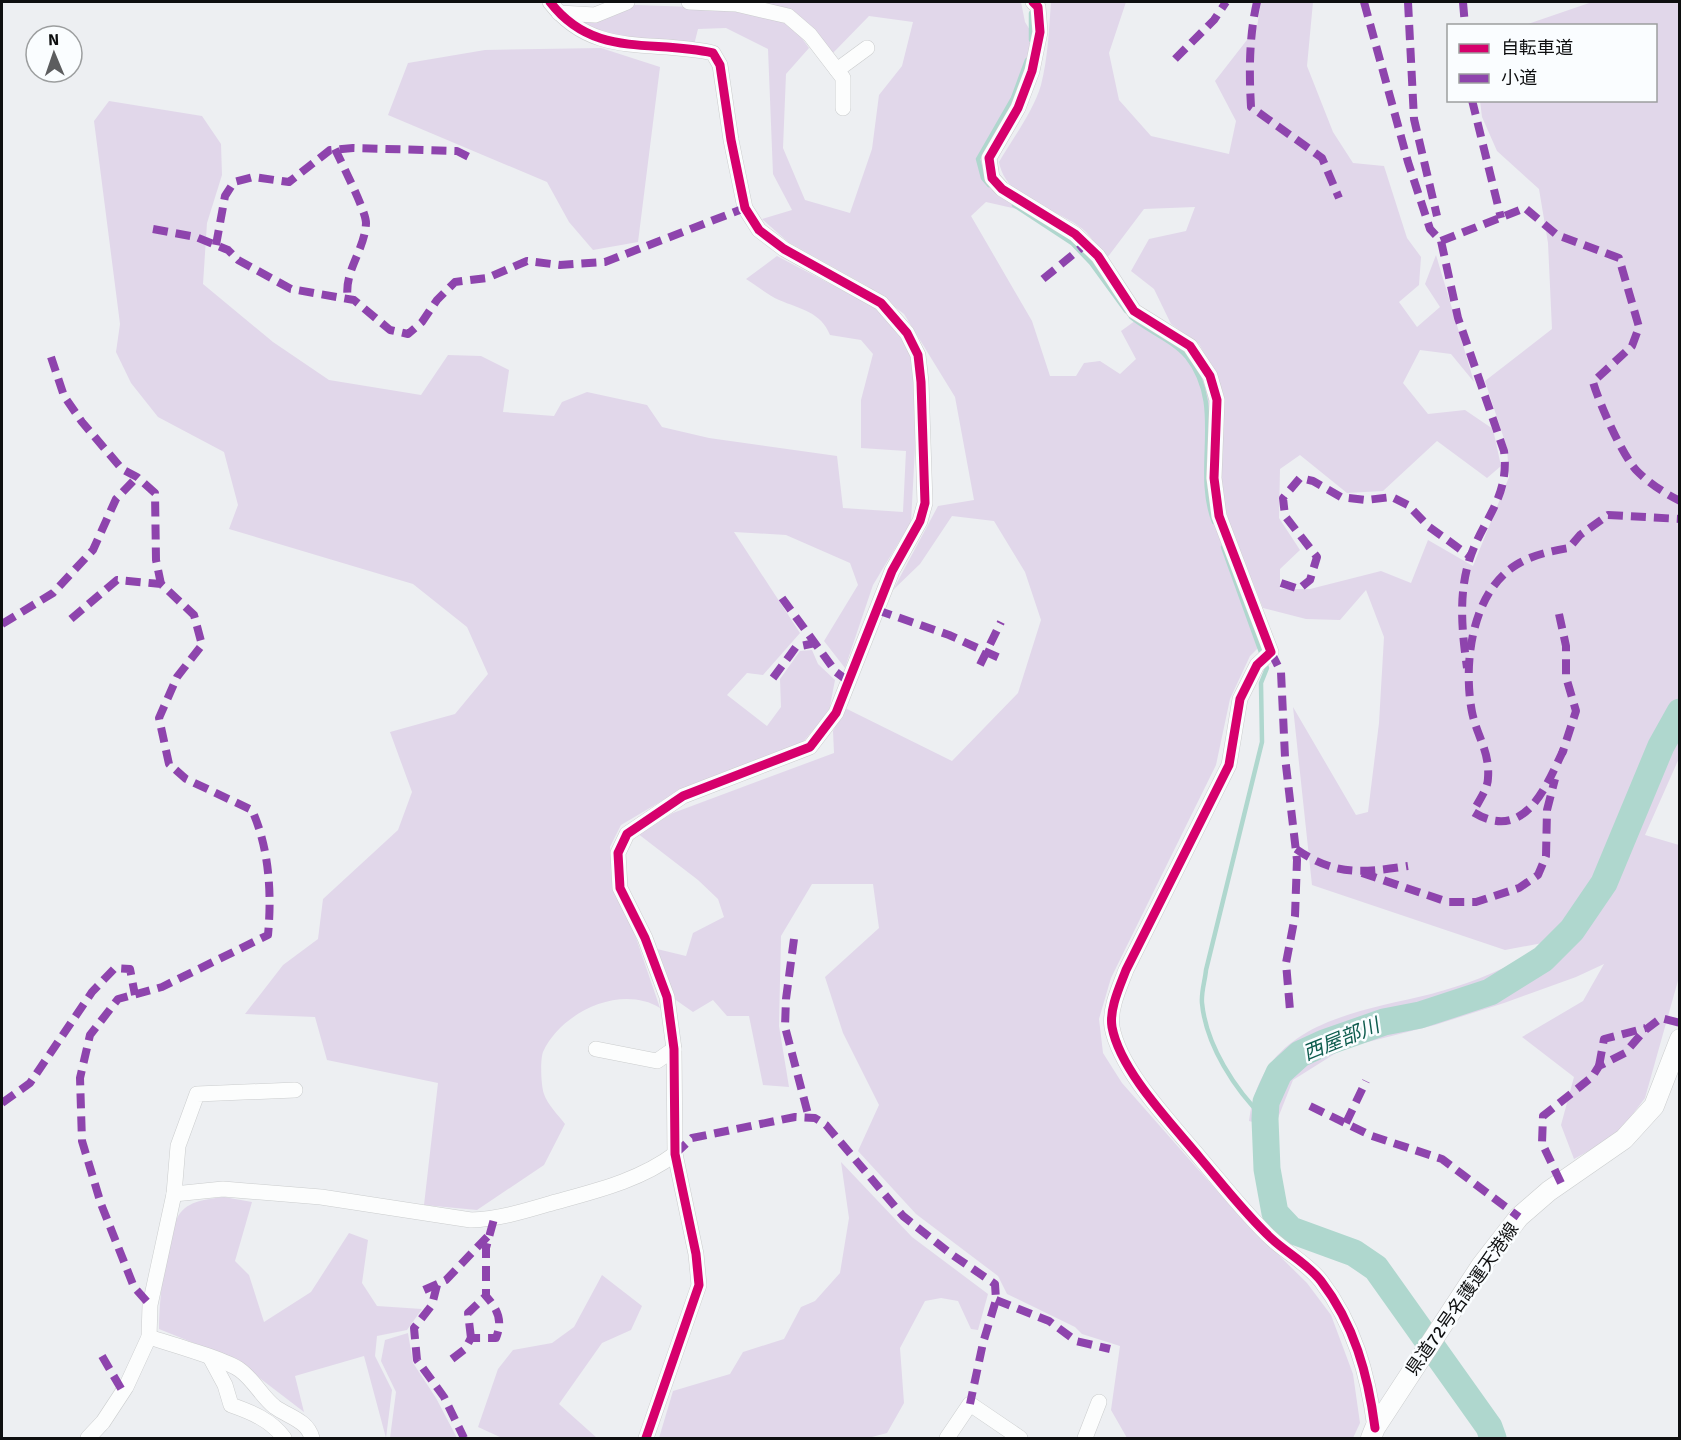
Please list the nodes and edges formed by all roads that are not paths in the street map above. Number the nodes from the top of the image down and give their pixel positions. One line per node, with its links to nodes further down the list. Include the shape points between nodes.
1 (624, 2): 4 (street, via 595,15)
2 (689, 2): 6 (street, via 736,4 788,16 810,34)
3 (1033, 2): 17 (street, via 1038,7 1040,32 1032,71 1018,108 989,158 992,178 1002,189 1075,234 1098,256 1134,311 1190,346 1210,376 1217,400 1214,478 1219,516 1271,652 1257,665 1240,699 1229,765 1126,970 1111,1026 1144,1091 1238,1203 1272,1239 1319,1278 1338,1307 1357,1346 1368,1382)
4 (554, 7): 10 (street, via 591,37 713,53 720,65 745,208 759,231 882,303 907,333 918,355 925,503 920,521 892,571 836,713 810,747 682,796 627,834 618,853 620,888 645,938 667,997)
5 (867, 48): 6 (street)
6 (837, 70): 7 (street, via 843,78)
7 (843, 108)
8 (1680, 1039): 17 (main road, 県道72号名護運天港線, via 1654,1106 1624,1139 1519,1217 1481,1266)
9 (596, 1049): 10 (street, via 657,1061)
10 (674, 1049): 12 (street)
11 (296, 1090): 13 (street, via 197,1094 178,1146)
12 (675, 1154): 13 (street, via 658,1167 613,1186 494,1219 460,1219 321,1197 223,1189); 21 (street, via 699,1285)
13 (174, 1194): 14 (street, via 150,1305)
14 (149, 1337): 15 (street); 18 (street, via 126,1387)
15 (211, 1359): 19 (street, via 231,1405 253,1412); 20 (street, via 239,1368 274,1406 310,1431)
16 (1099, 1402): 24 (street)
17 (1373, 1433)
18 (88, 1438)
19 (284, 1438)
20 (312, 1438)
21 (646, 1438)
22 (947, 1438): 23 (street, via 970,1404)
23 (1020, 1438)
24 (1085, 1438)

